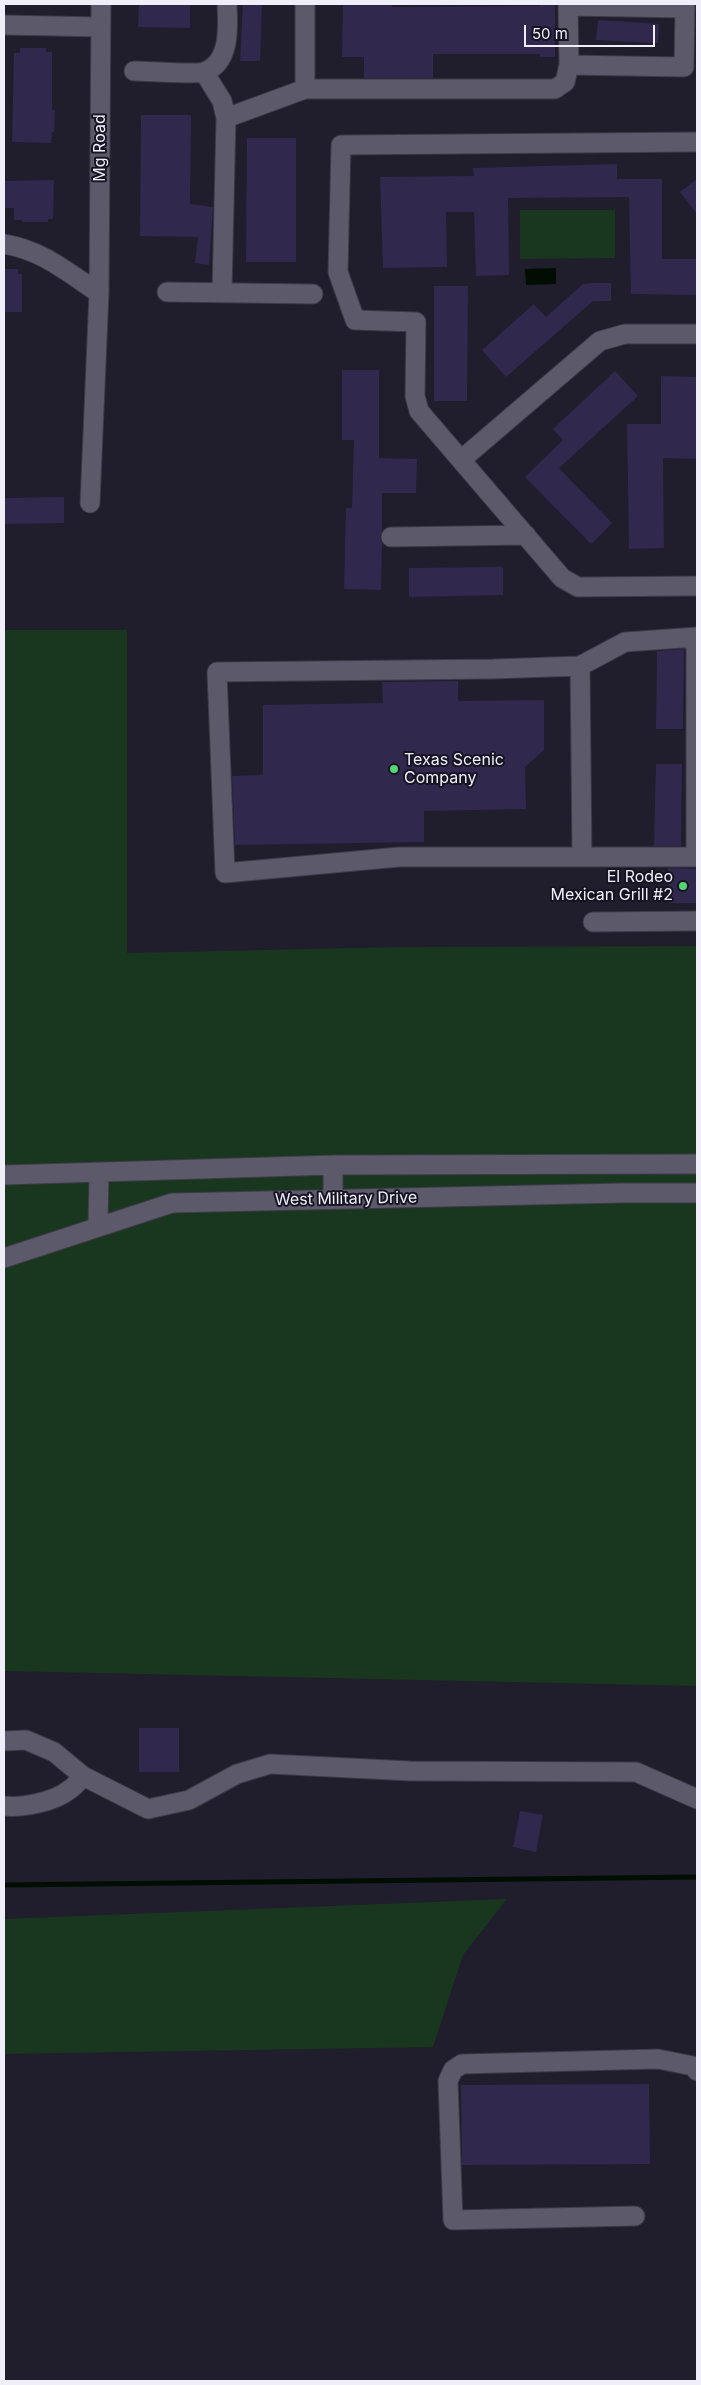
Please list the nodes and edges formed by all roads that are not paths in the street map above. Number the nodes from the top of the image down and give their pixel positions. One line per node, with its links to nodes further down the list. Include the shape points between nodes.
1 (100, 4): 6 (street, Mg Road)
2 (227, 4): 9 (street, via 228,34 224,50 218,62)
3 (305, 4): 10 (street)
4 (685, 6): 7 (street, via 568,6); 7 (street, via 684,67)
5 (4, 25): 6 (street)
6 (100, 26): 16 (street, Mg Road)
7 (568, 65): 10 (street, via 565,82 555,89)
8 (134, 71): 9 (street)
9 (204, 72): 11 (street, via 222,101)
10 (305, 89): 11 (street)
11 (226, 118): 15 (street)
12 (697, 142): 19 (street, via 341,145 338,272 355,320 416,322 415,396 419,411)
13 (4, 244): 16 (street, via 40,253)
14 (167, 292): 15 (street)
15 (222, 292): 17 (street)
16 (99, 293): 20 (street, Mg Road)
17 (313, 294)
18 (697, 334): 19 (street, via 625,334 600,341)
19 (462, 460): 21 (street)
20 (90, 503)
21 (526, 535): 22 (street); 23 (street, via 562,578 578,587)
22 (391, 537)
23 (697, 586)
24 (697, 637): 25 (street, via 625,642); 27 (street)
25 (580, 666): 26 (street); 26 (street, via 493,670 217,672 225,872 400,857)
26 (582, 856): 27 (street)
27 (697, 857)
28 (697, 921): 29 (street)
29 (593, 922)
30 (697, 1164): 31 (street, West Military Drive)
31 (333, 1165): 32 (street, West Military Drive); 35 (street)
32 (99, 1174): 33 (street, West Military Drive); 36 (street)
33 (4, 1175)
34 (697, 1193): 35 (street, West Military Drive)
35 (333, 1199): 36 (street, West Military Drive, via 172,1203)
36 (98, 1226): 37 (street, West Military Drive)
37 (4, 1258)
38 (4, 1741): 39 (street, via 26,1740 54,1752)
39 (84, 1776): 40 (street, via 148,1809 189,1800 237,1774 270,1764 410,1771 636,1772); 41 (street, via 69,1791 50,1799)
40 (697, 1800)
41 (4, 1806)
42 (697, 2071): 43 (street, via 693,2066 658,2059 462,2064 450,2075 452,2220)
43 (635, 2216)

